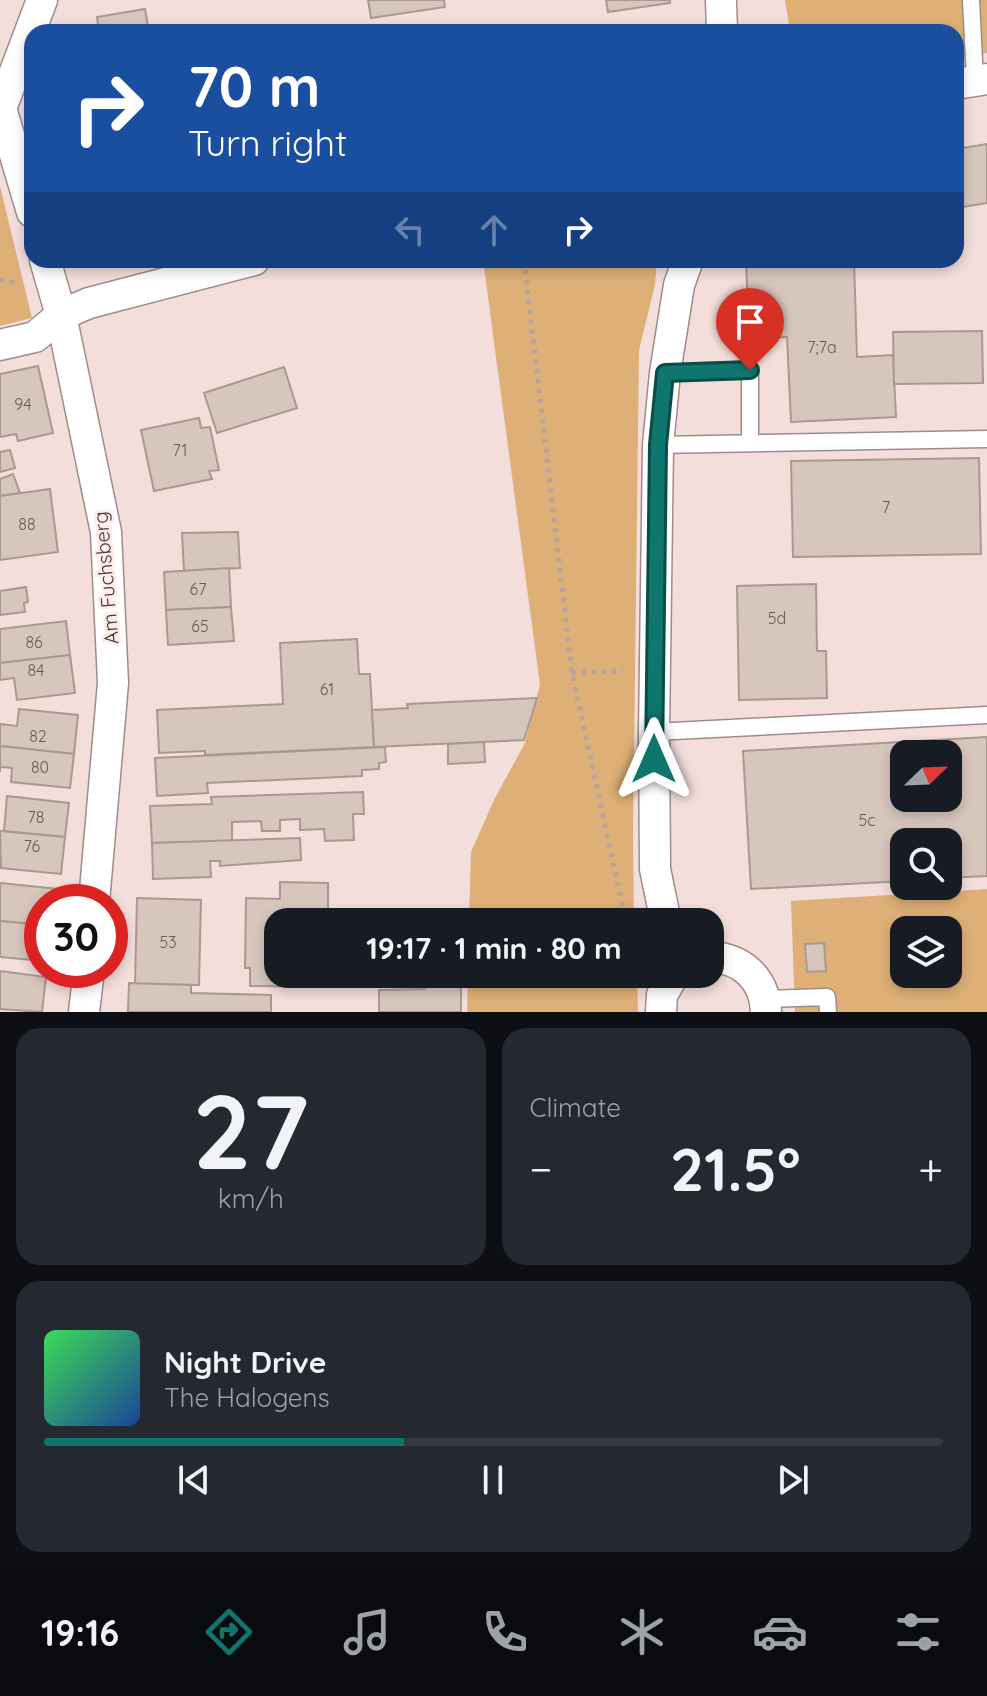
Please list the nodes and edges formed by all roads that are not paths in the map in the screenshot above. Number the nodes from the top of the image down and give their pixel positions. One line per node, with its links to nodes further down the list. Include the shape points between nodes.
1 (42, 0): 4 (street)
2 (721, 0): 5 (street)
3 (971, 0): 7 (lane)
4 (33, 24)
5 (722, 24)
6 (24, 47): 8 (street)
7 (973, 82)
8 (1, 106): 9 (street)
9 (24, 185)
10 (47, 268): 13 (street, Am Fuchsberg)
11 (223, 268): 13 (street)
12 (685, 268): 15 (street)
13 (61, 315): 14 (street, via 35,337); 21 (street, Am Fuchsberg, via 106,532 113,683)
14 (0, 345)
15 (665, 373): 17 (lane, via 750,370); 18 (street)
16 (987, 439): 17 (lane)
17 (750, 443): 18 (lane)
18 (658, 445): 20 (street)
19 (987, 715): 20 (lane)
20 (654, 732): 22 (street, via 655,869)
21 (96, 884)
22 (663, 908)
23 (724, 958): 26 (street, via 753,975)
24 (87, 988): 27 (street)
25 (666, 988): 28 (street)
26 (766, 1005): 29 (lane, via 827,997)
27 (84, 1012)
28 (661, 1012)
29 (828, 1012)

